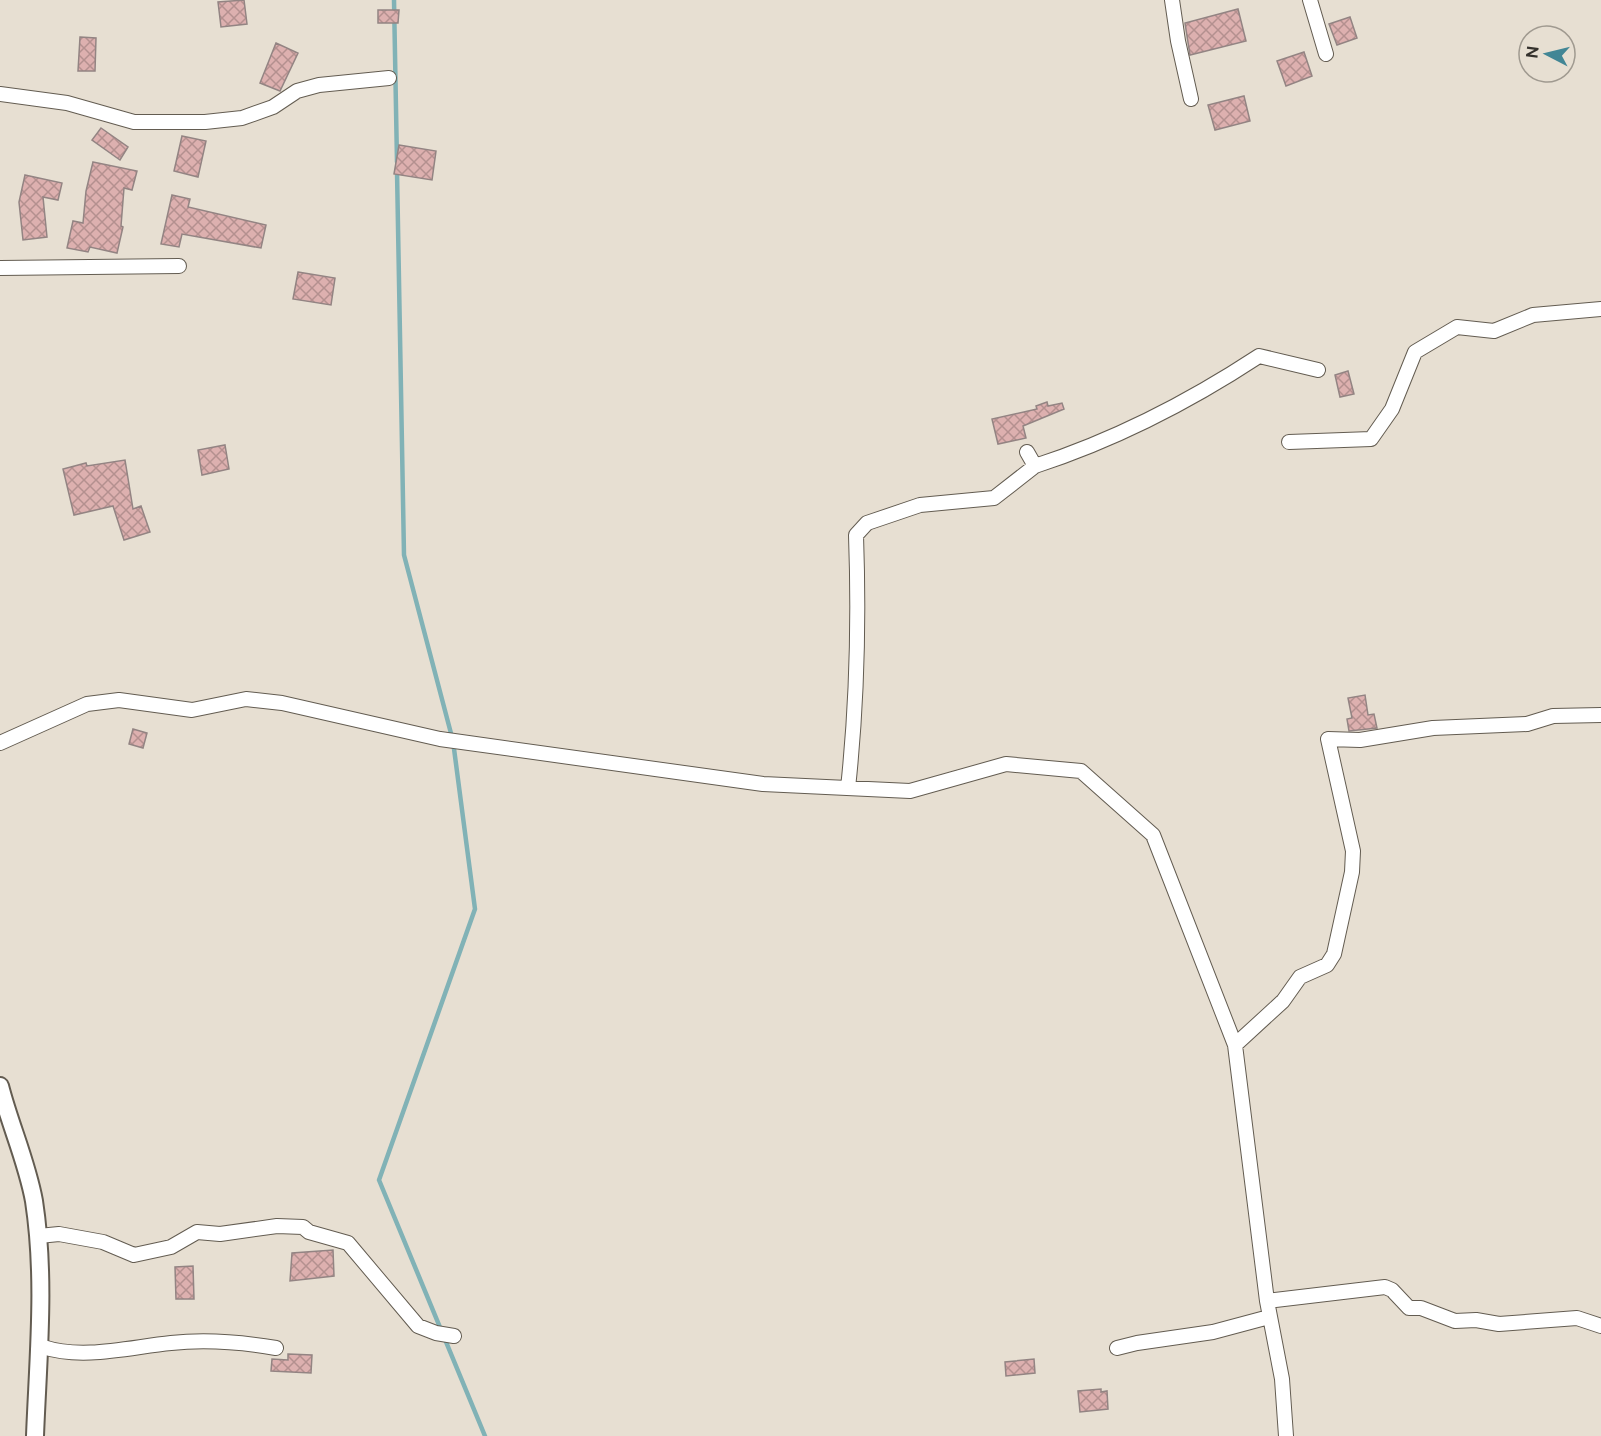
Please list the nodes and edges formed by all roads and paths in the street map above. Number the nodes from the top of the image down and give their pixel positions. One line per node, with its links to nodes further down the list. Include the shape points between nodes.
1 (1172, 0): 6 (street)
2 (1310, 0): 3 (street)
3 (1326, 54)
4 (388, 78): 5 (street, via 319,85 297,91 273,107 242,118 205,122 134,122 67,103)
5 (0, 94)
6 (1191, 99)
7 (179, 266): 8 (street)
8 (0, 268)
9 (1601, 309): 11 (street, via 1533,315 1494,332 1457,327 1415,352 1392,409 1371,439)
10 (1318, 370): 13 (street, via 1259,356 1148,421)
11 (1289, 442)
12 (1027, 452): 13 (street)
13 (1035, 465): 16 (street, via 994,498 921,505 867,523 856,535 859,606)
14 (1601, 715): 17 (street, via 1553,716 1527,724 1432,728 1360,740 1328,739 1353,851 1334,954 1327,966 1300,977 1283,1001)
15 (0, 743): 16 (street, via 87,704 119,700 192,710 246,699 282,703 440,739 763,784)
16 (848, 788): 17 (street, via 910,791 1006,764 1081,771 1153,835)
17 (1235, 1046): 20 (street)
18 (0, 1086): 19 (street, via 23,1156)
19 (39, 1236): 23 (street, via 58,1234 103,1242 134,1256 171,1247 197,1232 220,1234 277,1226 303,1227 348,1243 418,1326); 26 (street, via 42,1291)
20 (1267, 1301): 21 (street); 22 (street, via 1385,1287 1409,1308 1421,1308 1449,1320 1499,1324 1578,1318)
21 (1269, 1317): 25 (street, via 1213,1332); 28 (street, via 1282,1379)
22 (1601, 1326)
23 (454, 1336)
24 (276, 1348): 26 (street, via 241,1342 188,1341 65,1352 43,1347)
25 (1117, 1348)
26 (38, 1351): 27 (street)
27 (35, 1436)
28 (1286, 1436)

